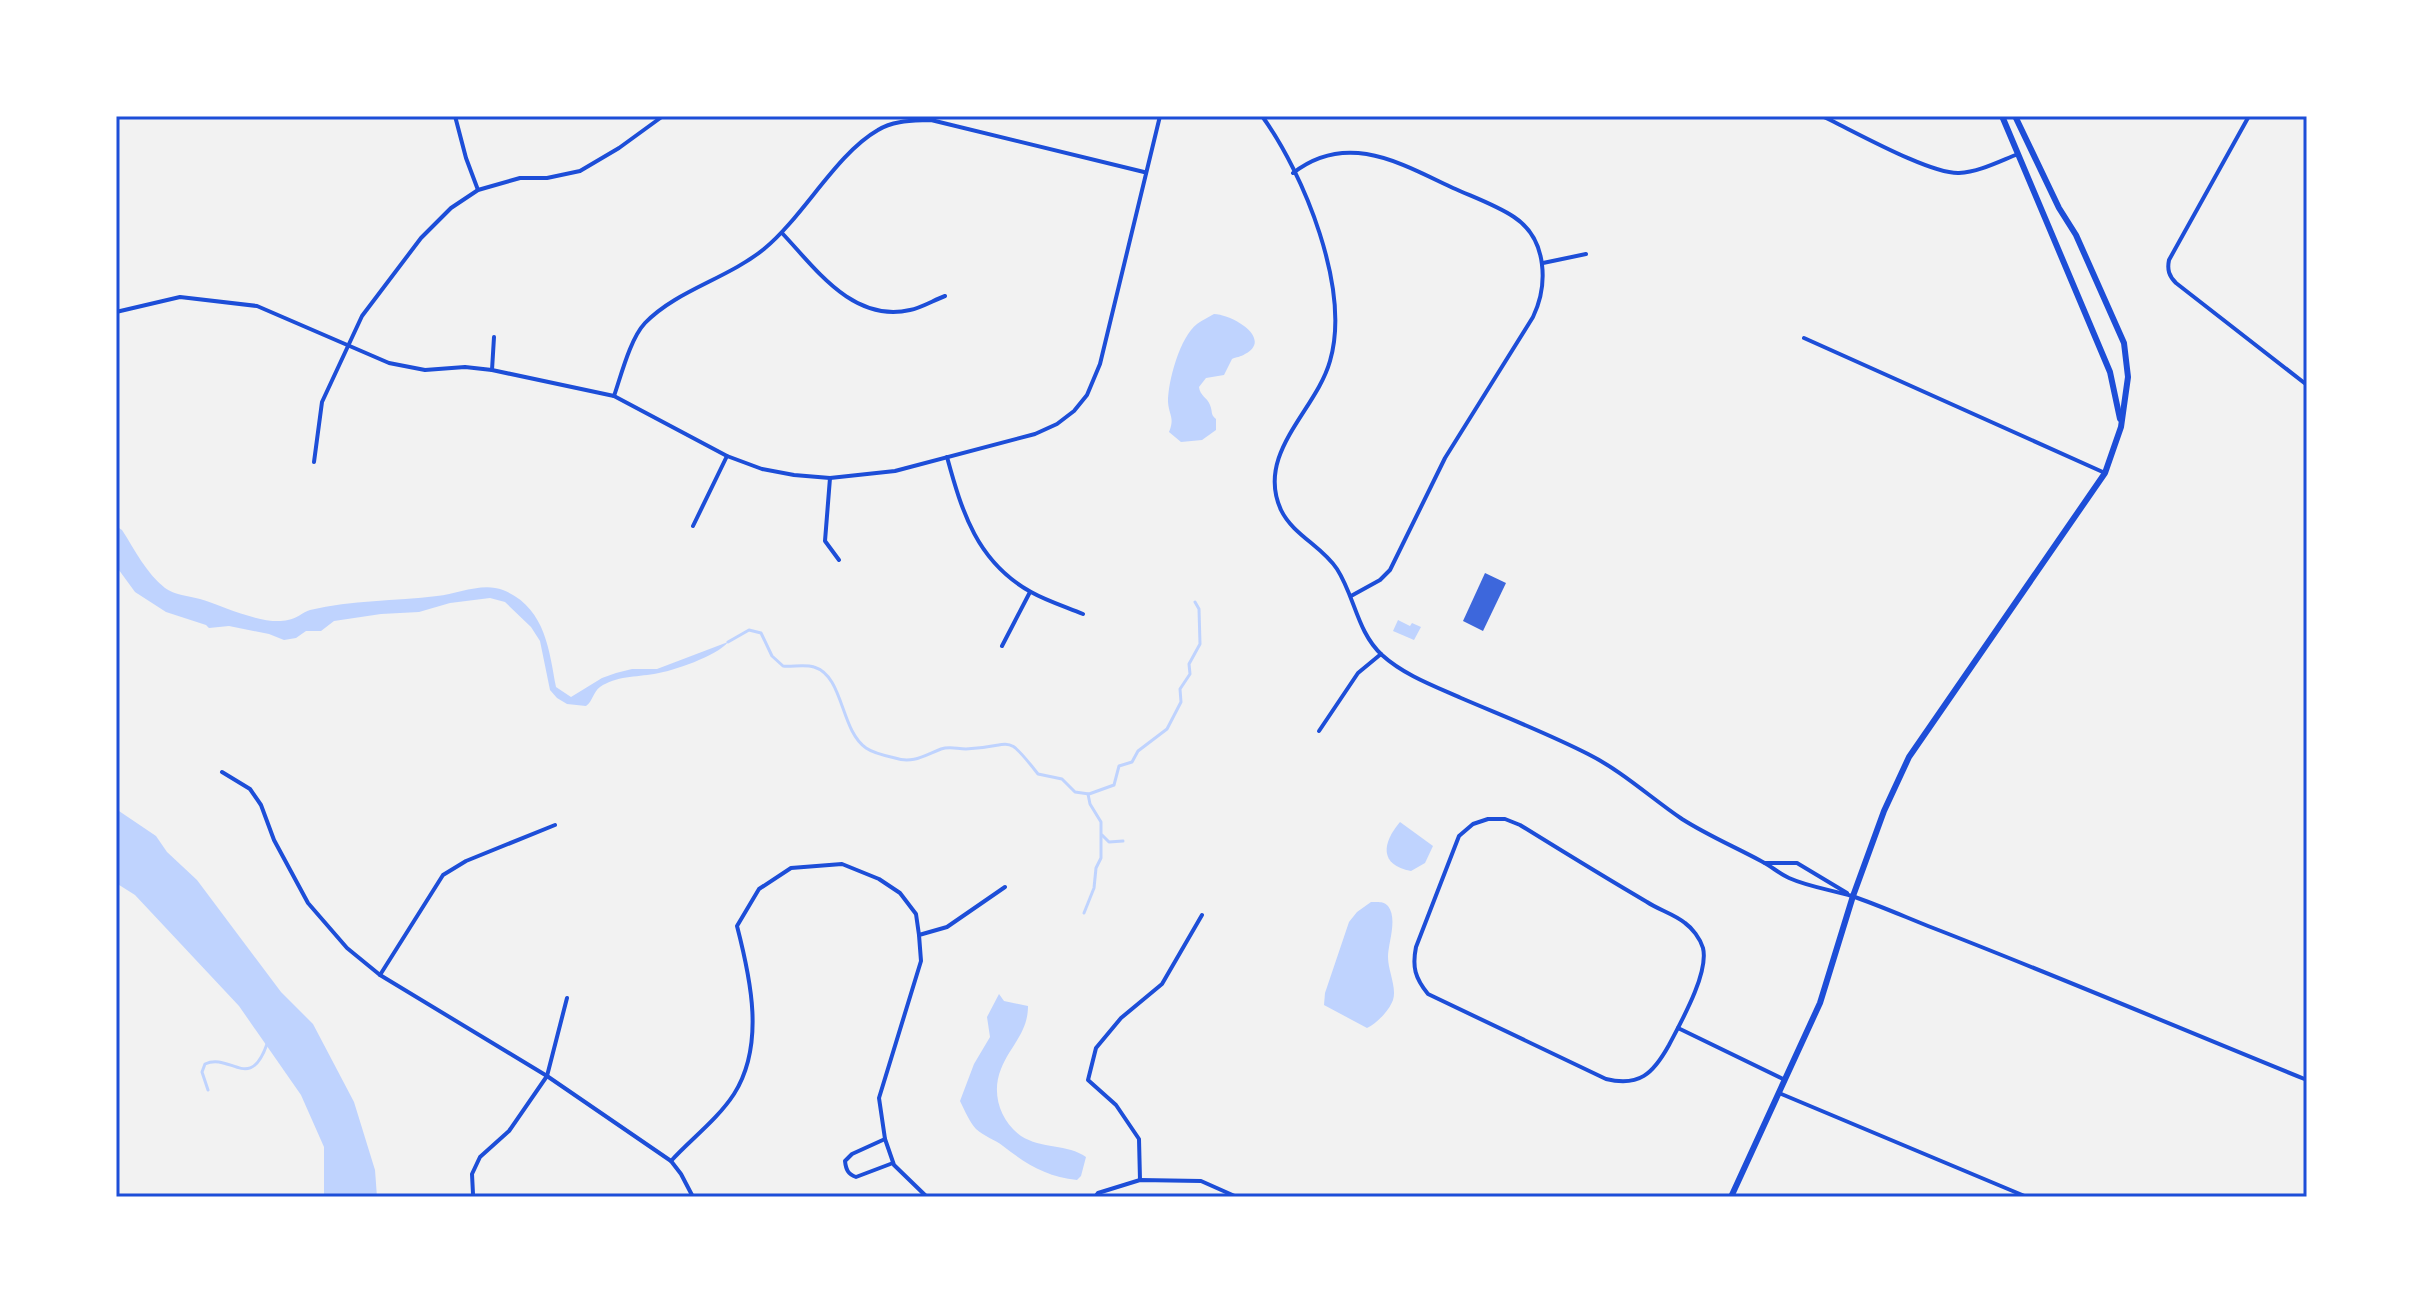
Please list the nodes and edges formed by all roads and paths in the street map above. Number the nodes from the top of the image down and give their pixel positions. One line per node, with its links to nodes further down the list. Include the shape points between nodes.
1 (455, 116): 12 (street)
2 (663, 116): 12 (street, via 580,171 520,178)
3 (1160, 116): 10 (street)
4 (1262, 116): 11 (street)
5 (1822, 116): 9 (street, via 1932,168 1956,173)
6 (2002, 116): 9 (main road)
7 (2015, 116): 24 (main road, via 2124,343 2128,377)
8 (2249, 116): 22 (street, via 2169,260 2170,277)
9 (2018, 154): 24 (main road, via 2110,372)
10 (1145, 172): 13 (street, via 931,120 901,121 878,130 851,151); 26 (street, via 1100,364 1087,395 1057,424 1035,434)
11 (1293, 173): 15 (street, via 1307,162 1343,153 1392,160 1513,216 1532,237); 33 (street, via 1329,262 1335,333 1330,362 1282,446 1274,490 1283,514 1336,567)
12 (478, 190): 20 (street, via 421,238 362,316)
13 (782, 233): 16 (street, via 831,286 861,306 884,312 910,310); 23 (street, via 761,252 664,305 641,327)
14 (1586, 254): 15 (street)
15 (1543, 263): 33 (street, via 1540,302 1533,317 1445,458 1390,570)
16 (945, 296)
17 (116, 312): 20 (street, via 180,297 257,306)
18 (494, 337): 21 (street)
19 (1804, 338): 28 (street)
20 (347, 345): 21 (street, via 413,368); 27 (street, via 322,402)
21 (492, 370): 23 (street)
22 (2307, 385)
23 (614, 396): 25 (street)
24 (2121, 427): 28 (main road)
25 (727, 456): 29 (street, via 762,469); 30 (street)
26 (947, 457): 29 (street, via 895,471); 32 (street, via 965,519 980,547)
27 (314, 462)
28 (2105, 473): 42 (main road, via 1909,757)
29 (830, 478): 31 (street, via 825,541)
30 (693, 526)
31 (839, 560)
32 (1030, 592): 34 (street); 35 (street)
33 (1351, 596): 36 (street, via 1360,625)
34 (1083, 614)
35 (1002, 646)
36 (1381, 654): 37 (street, via 1358,673); 40 (street, via 1433,686 1603,762 1686,821)
37 (1319, 731)
38 (222, 772): 45 (street, via 250,789 261,805 308,903 347,948)
39 (555, 825): 45 (street, via 443,875)
40 (1764, 863): 42 (street, via 1789,878); 42 (street, via 1797,863)
41 (1005, 887): 44 (street, via 947,927)
42 (1853, 896): 49 (main road, via 1820,1003); 50 (street)
43 (1202, 915): 55 (street, via 1162,984 1121,1018 1096,1048 1088,1080 1116,1105 1139,1139)
44 (919, 935): 52 (street, via 921,961 879,1098); 53 (street, via 916,914 900,893 842,864 791,868 759,889 737,926 753,1015 749,1065 733,1095)
45 (380, 975): 48 (street)
46 (567, 998): 48 (street)
47 (1678, 1028): 47 (street, via 1651,1070 1626,1083 1606,1079 1428,994 1412,964 1463,831 1488,819 1520,825 1685,922 1703,948 1703,963); 49 (street)
48 (547, 1076): 53 (street); 56 (street, via 509,1131 480,1157 472,1174)
49 (1785, 1080): 51 (main road)
50 (2307, 1080)
51 (1779, 1093): 61 (main road); 62 (street)
52 (885, 1139): 54 (street); 54 (street, via 852,1154 846,1169 856,1177)
53 (671, 1161): 57 (street)
54 (893, 1163): 58 (street)
55 (1140, 1180): 59 (street); 60 (street, via 1201,1181)
56 (473, 1194)
57 (693, 1197)
58 (927, 1197)
59 (1095, 1197)
60 (1237, 1197)
61 (1731, 1197)
62 (2027, 1197)

